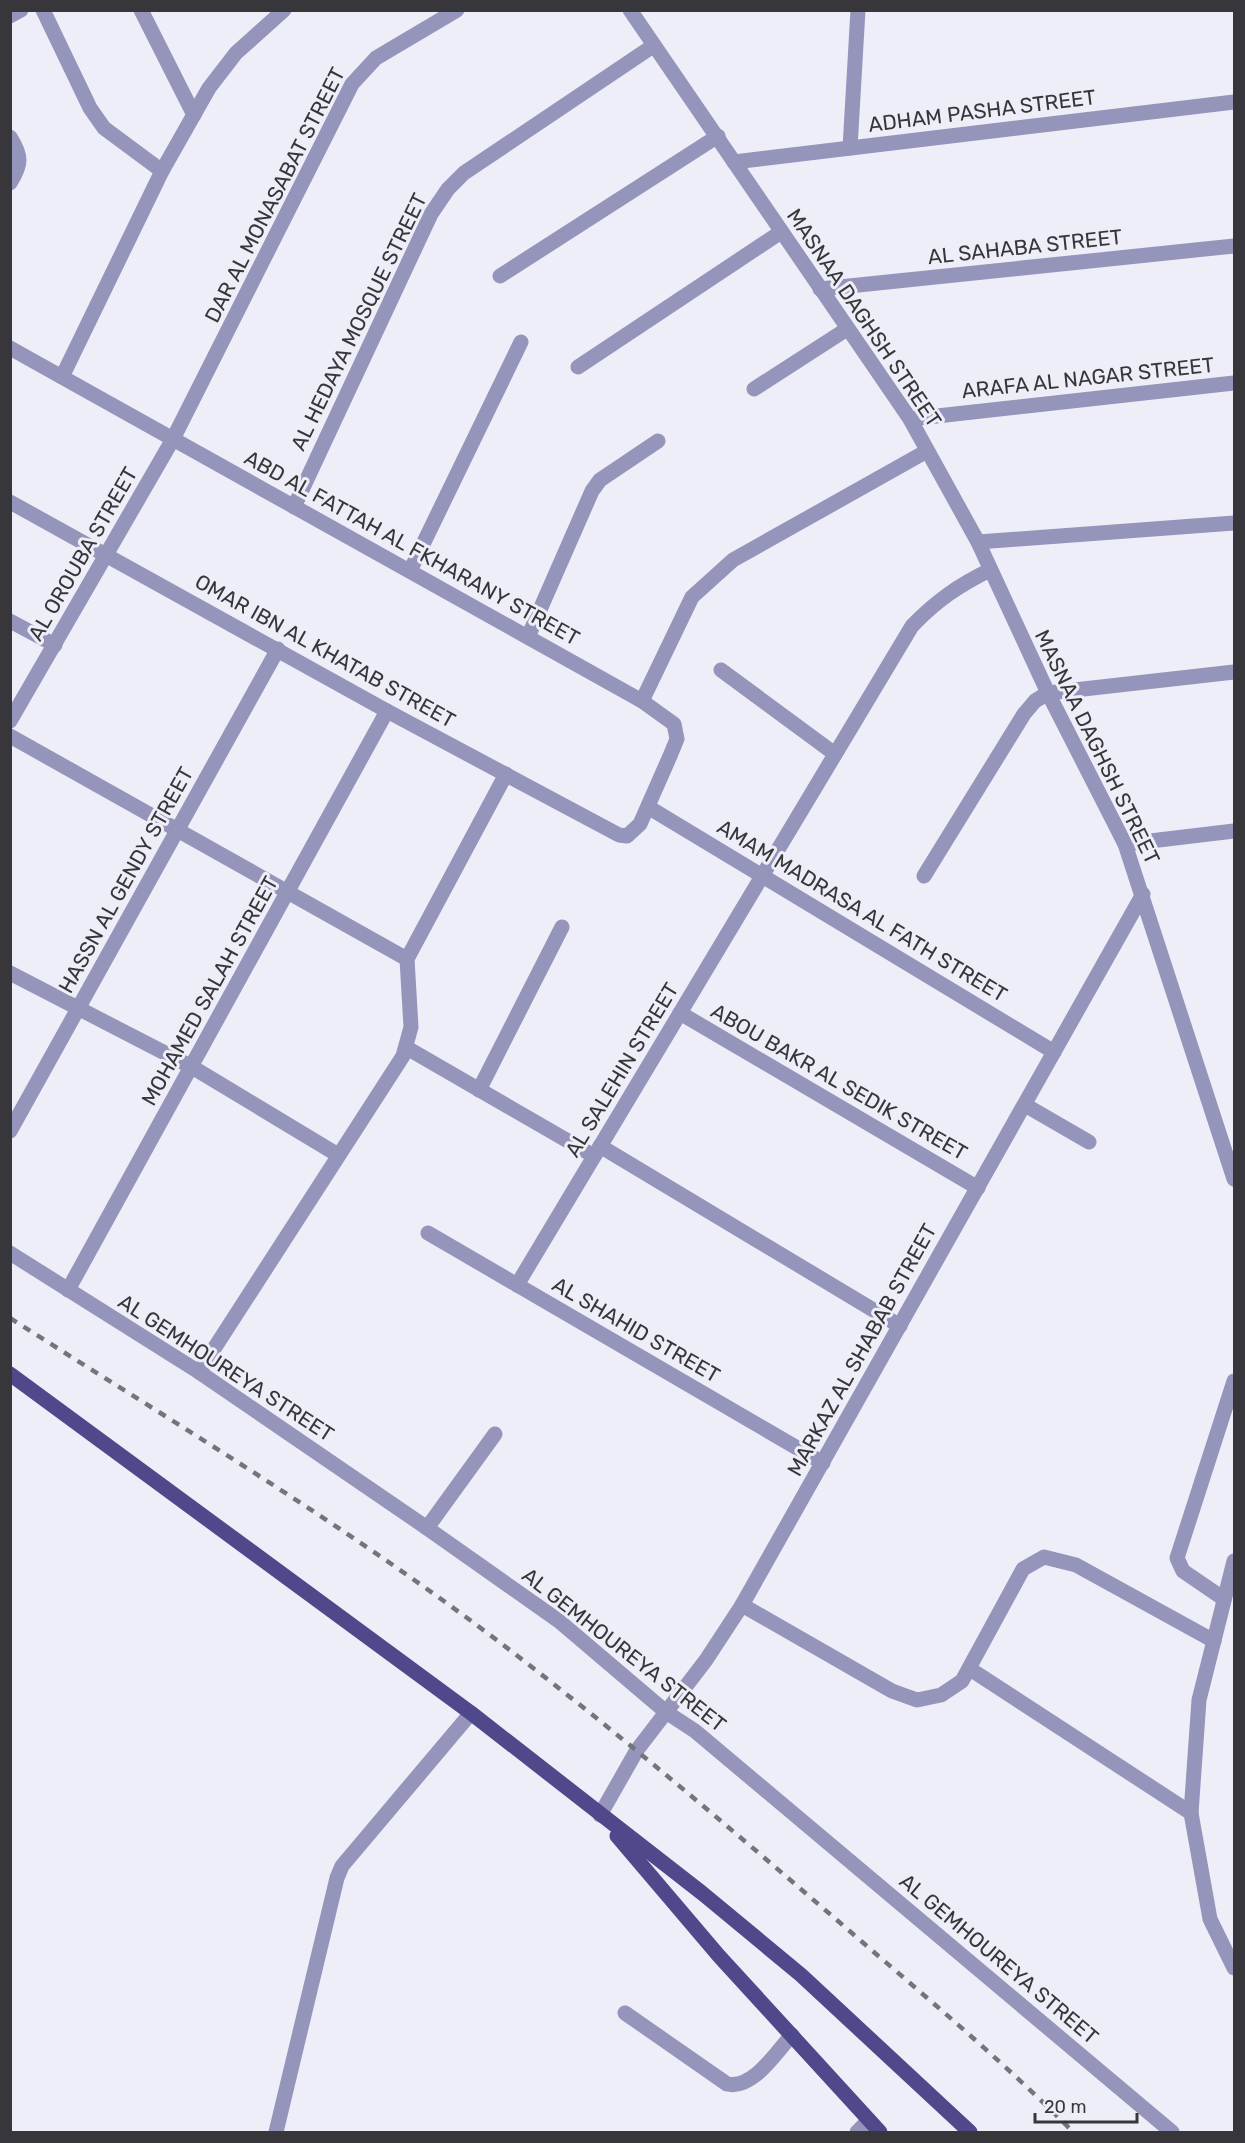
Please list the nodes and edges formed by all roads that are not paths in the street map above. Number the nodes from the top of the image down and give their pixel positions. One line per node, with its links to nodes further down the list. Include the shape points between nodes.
1 (21, 10): 8 (street)
2 (43, 10): 16 (street, via 90,108 104,128)
3 (141, 10): 11 (street)
4 (284, 10): 11 (street, via 219,72)
5 (457, 10): 30 (street, DAR AL MONASABAT STREET, via 376,58 352,84)
6 (630, 10): 9 (street, MASNAA DAGHSH STREET)
7 (858, 10): 14 (street)
8 (10, 16)
9 (653, 46): 13 (street, MASNAA DAGHSH STREET); 34 (street, AL HEDAYA MOSQUE STREET, via 464,173 441,197)
10 (1234, 102): 14 (street, ADHAM PASHA STREET)
11 (194, 115): 16 (street)
12 (10, 136): 17 (street, via 21,157)
13 (718, 136): 15 (street, MASNAA DAGHSH STREET); 20 (street)
14 (850, 148): 15 (street, ADHAM PASHA STREET)
15 (734, 162): 18 (street, MASNAA DAGHSH STREET)
16 (162, 171): 26 (street)
17 (10, 183)
18 (782, 232): 21 (street, MASNAA DAGHSH STREET); 25 (street)
19 (1234, 246): 21 (street, AL SAHABA STREET)
20 (500, 276)
21 (819, 289): 22 (street, MASNAA DAGHSH STREET)
22 (847, 328): 28 (street); 29 (street, MASNAA DAGHSH STREET)
23 (521, 342): 39 (street)
24 (10, 348): 26 (street, ABD AL FATTAH AL FKHARANY STREET)
25 (578, 367)
26 (62, 377): 30 (street, ABD AL FATTAH AL FKHARANY STREET)
27 (1234, 383): 29 (street, ARAFA AL NAGAR STREET)
28 (754, 389)
29 (910, 419): 32 (street, MASNAA DAGHSH STREET)
30 (173, 439): 34 (street, ABD AL FATTAH AL FKHARANY STREET); 37 (street, AL OROUBA STREET)
31 (658, 441): 41 (street, via 600,480 592,491)
32 (927, 451): 36 (street, MASNAA DAGHSH STREET); 47 (street, via 733,560 704,584 692,597)
33 (10, 502): 37 (street, OMAR IBN AL KHATAB STREET)
34 (294, 507): 39 (street, ABD AL FATTAH AL FKHARANY STREET)
35 (1234, 523): 36 (street)
36 (978, 542): 38 (street, MASNAA DAGHSH STREET)
37 (107, 555): 42 (street, AL OROUBA STREET); 43 (street, OMAR IBN AL KHATAB STREET)
38 (990, 570): 46 (street, MASNAA DAGHSH STREET); 51 (street, AL SALEHIN STREET, via 935,602 912,626)
39 (410, 571): 41 (street, ABD AL FATTAH AL FKHARANY STREET)
40 (10, 621): 42 (street)
41 (528, 637): 47 (street, ABD AL FATTAH AL FKHARANY STREET)
42 (55, 645): 49 (street, AL OROUBA STREET)
43 (278, 649): 48 (street, OMAR IBN AL KHATAB STREET); 54 (street, HASSN AL GENDY STREET)
44 (720, 670): 51 (street)
45 (1234, 672): 46 (street)
46 (1048, 693): 57 (street, MASNAA DAGHSH STREET); 59 (street, via 1024,714)
47 (642, 701): 53 (street, ABD AL FATTAH AL FKHARANY STREET, via 674,724 677,732)
48 (387, 711): 52 (street, OMAR IBN AL KHATAB STREET); 60 (street, MOHAMED SALAH STREET)
49 (10, 722)
50 (10, 736): 54 (street)
51 (835, 754): 58 (street, AL SALEHIN STREET)
52 (506, 774): 56 (street, OMAR IBN AL KHATAB STREET); 63 (street)
53 (648, 807): 56 (street, ABD AL FATTAH AL FKHARANY STREET, via 634,832); 58 (street, AMAM MADRASA AL FATH STREET)
54 (177, 830): 60 (street); 65 (street, HASSN AL GENDY STREET)
55 (1234, 831): 57 (street)
56 (619, 835)
57 (1125, 844): 61 (street, MASNAA DAGHSH STREET)
58 (762, 876): 66 (street, AL SALEHIN STREET); 68 (street, AMAM MADRASA AL FATH STREET)
59 (924, 876)
60 (288, 892): 63 (street); 69 (street, MOHAMED SALAH STREET)
61 (1143, 894): 68 (street, MARKAZ AL SHABAB STREET); 76 (street, MASNAA DAGHSH STREET)
62 (562, 927): 70 (street)
63 (407, 959): 67 (street, via 406,989 411,1009)
64 (10, 973): 65 (street)
65 (79, 1008): 69 (street); 72 (street, HASSN AL GENDY STREET)
66 (680, 1013): 74 (street, AL SALEHIN STREET); 77 (street, ABOU BAKR AL SEDIK STREET)
67 (407, 1048): 70 (street); 75 (street)
68 (1054, 1052): 71 (street, MARKAZ AL SHABAB STREET)
69 (192, 1067): 75 (street); 81 (street, MOHAMED SALAH STREET)
70 (479, 1090): 74 (street)
71 (1025, 1105): 73 (street); 77 (street, MARKAZ AL SHABAB STREET)
72 (10, 1131)
73 (1089, 1142)
74 (597, 1151): 80 (street, AL SALEHIN STREET); 82 (street)
75 (338, 1155): 83 (street)
76 (1234, 1179)
77 (978, 1188): 82 (street, MARKAZ AL SHABAB STREET)
78 (428, 1233): 80 (street, AL SHAHID STREET)
79 (10, 1253): 81 (street, AL GEMHOUREYA STREET)
80 (517, 1285): 87 (street, AL SHAHID STREET)
81 (68, 1290): 83 (street, AL GEMHOUREYA STREET)
82 (900, 1326): 87 (street, MARKAZ AL SHABAB STREET)
83 (199, 1372): 88 (street, AL GEMHOUREYA STREET)
84 (10, 1374): 95 (main road)
85 (1234, 1381): 90 (street, via 1177,1558 1183,1571)
86 (495, 1434): 88 (street)
87 (823, 1462): 91 (street, MARKAZ AL SHABAB STREET)
88 (427, 1528): 94 (street, AL GEMHOUREYA STREET, via 559,1621)
89 (1234, 1561): 90 (street)
90 (1224, 1599): 92 (street)
91 (742, 1605): 93 (street, via 892,1691 917,1700 941,1695 962,1681); 94 (street, MARKAZ AL SHABAB STREET)
92 (1214, 1641): 93 (street, via 1076,1565 1044,1557 1023,1569); 96 (street, via 1199,1700)
93 (970, 1669): 96 (street)
94 (666, 1712): 97 (street, MARKAZ AL SHABAB STREET, via 637,1750); 106 (street, AL GEMHOUREYA STREET, via 696,1731)
95 (471, 1713): 97 (main road); 102 (street, via 342,1866)
96 (1191, 1813): 98 (street, via 1210,1920)
97 (600, 1815): 100 (main road, via 719,1956); 105 (main road, via 801,1975)
98 (1234, 1968)
99 (625, 2013): 100 (street, via 727,2084 750,2079)
100 (792, 2035): 101 (main road)
101 (869, 2120): 103 (street); 104 (main road)
102 (276, 2133)
103 (857, 2133)
104 (880, 2133)
105 (970, 2133)
106 (1172, 2133)

